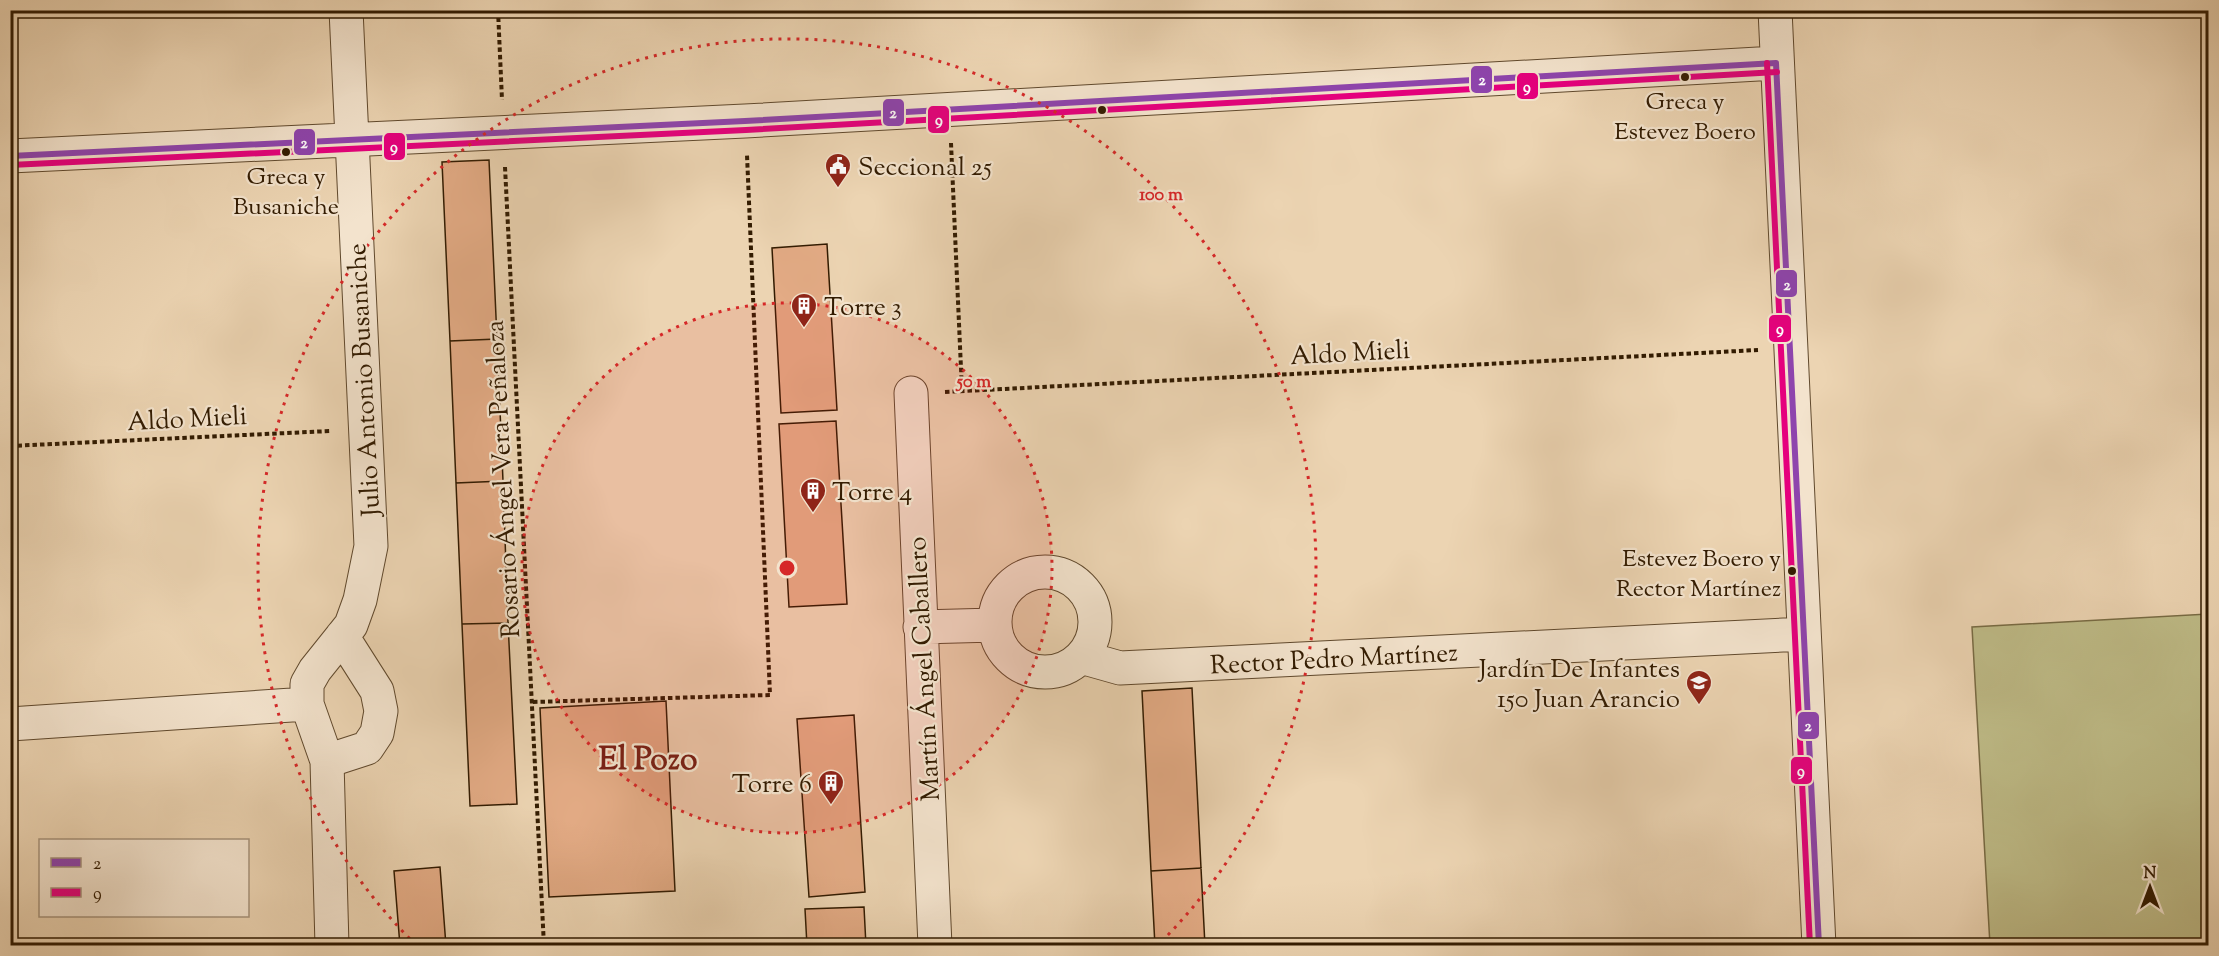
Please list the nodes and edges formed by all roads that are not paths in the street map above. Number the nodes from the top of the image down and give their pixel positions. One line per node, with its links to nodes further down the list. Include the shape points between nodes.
1 (346, 10): 4 (street, Julio Antonio Busaniche)
2 (1774, 10): 3 (street)
3 (1776, 63): 4 (street, via 503,134); 9 (street)
4 (352, 138): 5 (street); 10 (street, Julio Antonio Busaniche, via 371,546 360,600 351,625)
5 (10, 156)
6 (911, 393): 8 (street, Martín Ángel Caballero)
7 (995, 625): 8 (street); 11 (street, via 998,641 1020,666 1052,671); 11 (street, via 996,609 1015,582 1030,574 1062,575 1077,583 1094,612 1095,628)
8 (920, 627): 16 (street, Martín Ángel Caballero)
9 (1804, 634): 11 (street, Rector Pedro Martínez, via 1120,668); 17 (street)
10 (342, 636): 12 (street, Julio Antonio Busaniche, via 307,684); 14 (street, via 377,691 381,711 377,733 367,748)
11 (1081, 657)
12 (307, 704): 13 (street); 14 (street, Julio Antonio Busaniche)
13 (10, 724)
14 (327, 761): 15 (street, Julio Antonio Busaniche)
15 (332, 945)
16 (935, 945)
17 (1819, 945)

